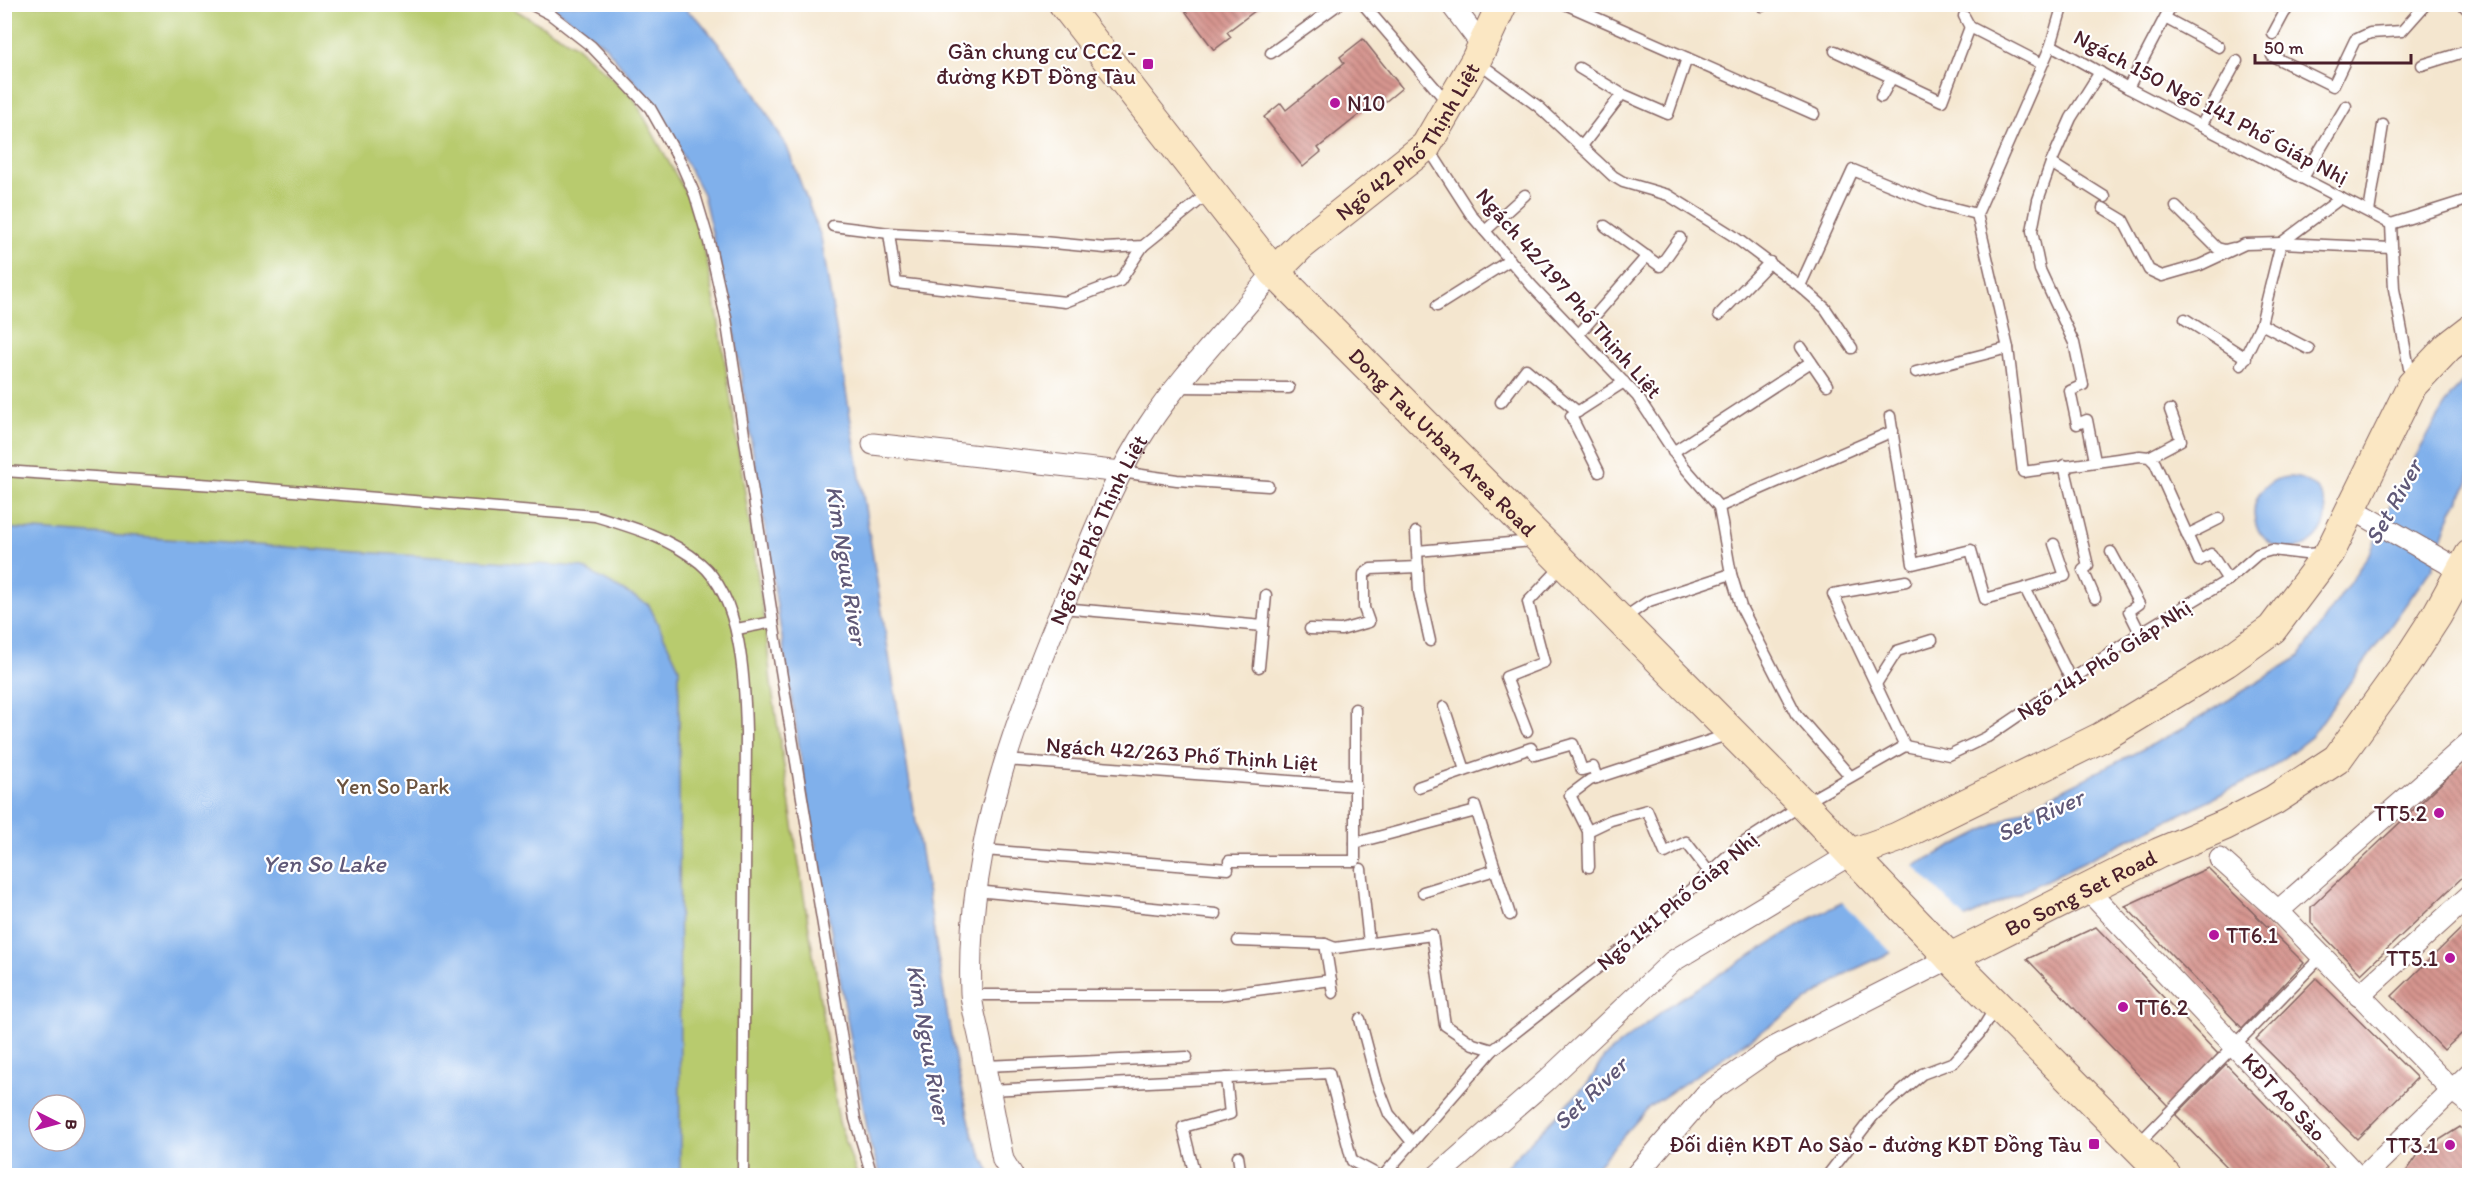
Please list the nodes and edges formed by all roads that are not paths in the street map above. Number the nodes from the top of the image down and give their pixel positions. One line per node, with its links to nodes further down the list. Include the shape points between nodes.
1 (530, 4): 119 (lane, via 550,14 591,46 650,108 695,195 726,318)
2 (1339, 4): 24 (lane)
3 (1363, 4): 36 (lane)
4 (1451, 4): 23 (street)
5 (1502, 4): 23 (street, Ngõ 42 Phố Thịnh Liệt)
6 (1564, 4): 26 (lane)
7 (2063, 4): 19 (lane, Ngách 150 Ngõ 141 Phố Giáp Nhị)
8 (2172, 4): 16 (lane)
9 (2273, 4): 13 (lane)
10 (2426, 4): 25 (lane, via 2402,31 2370,33 2355,40 2333,86)
11 (2462, 4): 14 (lane)
12 (1073, 8): 45 (street, Dong Tau Urban Area Road)
13 (2287, 8): 18 (lane)
14 (2469, 12)
15 (1964, 16): 17 (lane)
16 (2165, 18): 20 (lane); 33 (lane)
17 (1970, 27): 28 (lane); 32 (lane, via 1942,102)
18 (2273, 34)
19 (2051, 45): 28 (lane); 31 (lane, Ngách 150 Ngõ 141 Phố Giáp Nhị)
20 (2219, 47)
21 (2469, 50): 29 (lane)
22 (1834, 51): 32 (lane)
23 (1479, 52): 36 (street, Ngõ 42 Phố Thịnh Liệt); 42 (lane)
24 (1271, 53)
25 (2272, 56)
26 (1687, 58): 34 (lane, via 1668,114); 38 (lane)
27 (2237, 61): 40 (lane)
28 (2042, 64): 51 (lane)
29 (2422, 65)
30 (1579, 68): 34 (lane)
31 (2100, 72): 33 (lane, Ngách 150 Ngõ 141 Phố Giáp Nhị); 43 (lane, via 2071,118)
32 (1891, 79): 35 (lane)
33 (2128, 88): 40 (lane, Ngách 150 Ngõ 141 Phố Giáp Nhị)
34 (1622, 94): 42 (lane)
35 (1881, 97)
36 (1450, 104): 41 (street, Ngõ 42 Phố Thịnh Liệt)
37 (2346, 106): 44 (lane)
38 (1814, 114)
39 (2383, 125): 50 (lane)
40 (2201, 126): 44 (lane, Ngách 150 Ngõ 141 Phố Giáp Nhị)
41 (1426, 146): 55 (lane, Ngách 42/197 Phố Thịnh Liệt); 65 (street, Ngõ 42 Phố Thịnh Liệt, via 1300,246)
42 (1582, 146): 64 (lane, via 1623,182 1668,195)
43 (2051, 164): 59 (lane, via 2123,220 2149,270 2162,276 2200,265); 92 (lane, via 2032,231 2040,270 2074,344 2083,385 2070,391 2077,423 2087,420)
44 (2303, 178): 47 (lane, Ngách 150 Ngõ 141 Phố Giáp Nhị)
45 (1210, 192): 60 (lane); 65 (street, Dong Tau Urban Area Road)
46 (1525, 195): 55 (lane)
47 (2342, 198): 50 (lane, Ngách 150 Ngõ 141 Phố Giáp Nhị); 58 (lane)
48 (2469, 199): 52 (lane)
49 (2176, 207): 59 (lane, via 2217,248 2225,250)
50 (2369, 212): 52 (lane, Ngách 150 Ngõ 141 Phố Giáp Nhị)
51 (1977, 214): 66 (lane, via 1934,202 1853,170); 75 (lane)
52 (2391, 224): 61 (lane)
53 (833, 226): 56 (lane)
54 (1605, 226): 62 (lane)
55 (1485, 231): 63 (lane, Ngách 42/197 Phố Thịnh Liệt)
56 (889, 233): 60 (lane, via 1105,249); 60 (lane, via 896,283 1065,303 1120,281)
57 (1680, 238): 62 (lane, via 1660,266)
58 (2281, 243): 59 (lane); 61 (lane); 70 (lane)
59 (2245, 244)
60 (1143, 246)
61 (2391, 248): 81 (lane, via 2394,289)
62 (1647, 256): 72 (lane)
63 (1510, 261): 67 (lane); 72 (lane, Ngách 42/197 Phố Thịnh Liệt)
64 (1770, 262): 66 (lane); 68 (lane)
65 (1274, 272): 82 (street, Ngõ 42 Phố Thịnh Liệt); 103 (street, Dong Tau Urban Area Road)
66 (1800, 286): 74 (lane, via 1825,308)
67 (1437, 306)
68 (1719, 315)
69 (2185, 319): 70 (lane, via 2244,361)
70 (2261, 324): 76 (lane)
71 (2469, 330): 81 (street)
72 (1579, 334): 79 (lane, Ngách 42/197 Phố Thịnh Liệt)
73 (1801, 347): 77 (lane)
74 (1852, 348)
75 (2008, 348): 78 (lane); 93 (lane, via 2023,472)
76 (2309, 349)
77 (1811, 362): 80 (lane); 90 (lane)
78 (1916, 372)
79 (1624, 382): 86 (lane); 90 (lane, Ngách 42/197 Phố Thịnh Liệt)
80 (1827, 385)
81 (2412, 385): 99 (street)
82 (1176, 387): 83 (lane); 96 (street, Ngõ 42 Phố Thịnh Liệt)
83 (1289, 387)
84 (1501, 402): 86 (lane, via 1526,369)
85 (2170, 410): 91 (lane, via 2181,440)
86 (1578, 412): 95 (lane, via 1571,416)
87 (1890, 417): 88 (lane)
88 (1893, 431): 98 (lane); 114 (lane, via 1913,564 1971,550 1985,599)
89 (873, 444): 96 (street)
90 (1673, 452): 98 (lane, Ngách 42/197 Phố Thịnh Liệt)
91 (2149, 457): 92 (lane); 102 (lane)
92 (2095, 461): 93 (lane)
93 (2064, 465): 116 (lane, via 2088,567 2083,570)
94 (4, 471): 121 (lane, via 595,516 638,529 702,564 718,584)
95 (1599, 471)
96 (1121, 472): 97 (lane); 117 (street, Ngõ 42 Phố Thịnh Liệt)
97 (1268, 486)
98 (1719, 507): 111 (lane, Ngách 42/197 Phố Thịnh Liệt)
99 (2363, 515): 107 (street); 108 (street)
100 (2219, 519): 102 (lane)
101 (1416, 532): 105 (lane)
102 (2187, 535): 113 (lane, via 2199,561 2211,554)
103 (1539, 540): 105 (lane); 109 (street, Dong Tau Urban Area Road)
104 (2054, 544): 114 (lane, via 2065,576)
105 (1417, 551): 110 (lane)
106 (2111, 552): 123 (lane, via 2139,604 2129,611)
107 (2330, 552): 113 (lane, Ngõ 141 Phố Giáp Nhị, via 2305,555 2272,550 2258,554); 145 (street, via 2272,629 2226,662 2102,737 1896,838)
108 (2456, 562): 151 (street, Bo Song Set Road, via 2409,658 2337,759 2274,800)
109 (1564, 565): 118 (street, Dong Tau Urban Area Road); 131 (lane, via 1528,602 1544,662 1506,677)
110 (1418, 567): 122 (lane, via 1371,569 1364,574 1364,608 1369,622 1341,630); 125 (lane, via 1419,592)
111 (1731, 574): 118 (lane, via 1649,601); 137 (lane, Ngách 42/197 Phố Thịnh Liệt, via 1741,608 1796,714)
112 (1906, 580): 128 (lane, via 1833,594)
113 (2229, 580): 123 (lane, Ngõ 141 Phố Giáp Nhị)
114 (2025, 588): 127 (lane)
115 (1266, 595): 120 (lane)
116 (2095, 598)
117 (1062, 608): 120 (lane); 135 (street, Ngõ 42 Phố Thịnh Liệt)
118 (1621, 620): 132 (street, Dong Tau Urban Area Road)
119 (773, 622): 121 (lane); 182 (lane, via 855,1119)
120 (1263, 626): 126 (lane)
121 (737, 629): 181 (lane, via 747,733)
122 (1310, 630)
123 (2140, 633): 127 (lane, Ngõ 141 Phố Giáp Nhị)
124 (1932, 640): 128 (lane, via 1897,651)
125 (1430, 641)
126 (1259, 667)
127 (2072, 682): 134 (lane, Ngõ 141 Phố Giáp Nhị, via 1987,737 1949,755)
128 (1876, 684): 134 (lane)
129 (1444, 707): 136 (lane)
130 (1355, 709): 139 (lane)
131 (1527, 731)
132 (1733, 733): 138 (lane); 141 (street, Dong Tau Urban Area Road)
133 (2469, 742): 155 (street)
134 (1905, 746): 137 (lane, Ngõ 141 Phố Giáp Nhị)
135 (1005, 760): 139 (lane, Ngách 42/263 Phố Thịnh Liệt); 144 (street, Ngõ 42 Phố Thịnh Liệt)
136 (1466, 770): 138 (lane, via 1531,748 1535,755 1573,744 1582,770 1593,767); 140 (lane)
137 (1850, 776): 141 (lane, Ngõ 141 Phố Giáp Nhị)
138 (1593, 779): 142 (lane, via 1570,795)
139 (1356, 786): 143 (lane)
140 (1418, 787)
141 (1803, 804): 145 (street, Dong Tau Urban Area Road); 150 (lane, Ngõ 141 Phố Giáp Nhị, via 1737,846)
142 (1588, 831): 148 (lane); 150 (lane, via 1647,810 1665,853 1686,842)
143 (1355, 843): 147 (lane); 149 (lane, via 1475,808)
144 (984, 850): 147 (lane, via 1228,865); 152 (street, Ngõ 42 Phố Thịnh Liệt)
145 (1851, 854): 161 (street, Dong Tau Urban Area Road); 187 (street, Ngõ 141 Phố Giáp Nhị, via 1673,962)
146 (2220, 859): 155 (street)
147 (1358, 865): 159 (lane)
148 (1589, 867)
149 (1496, 870): 153 (lane); 157 (lane)
150 (1709, 872): 170 (lane, Ngõ 141 Phố Giáp Nhị, via 1650,927)
151 (2088, 890): 161 (street, Bo Song Set Road); 169 (street, KĐT Ao Sào)
152 (976, 891): 156 (lane); 165 (street, Ngõ 42 Phố Thịnh Liệt)
153 (1423, 892)
154 (2469, 895): 166 (street)
155 (2278, 911): 162 (street)
156 (1216, 914)
157 (1509, 915)
158 (1238, 941): 160 (lane)
159 (1369, 943): 160 (lane, via 1335,948); 170 (lane, via 1432,934 1445,1025 1473,1044)
160 (1325, 944): 163 (lane)
161 (1945, 953): 167 (street); 188 (street, Bo Song Set Road, via 1771,1049 1706,1094)
162 (2322, 956): 166 (street); 169 (lane, KĐT Ao Sào)
163 (1331, 980): 164 (lane); 165 (lane, via 1219,995)
164 (1333, 993)
165 (971, 995): 172 (street, Ngõ 42 Phố Thịnh Liệt)
166 (2359, 996): 176 (street)
167 (1997, 1005): 179 (street); 189 (lane, via 1979,1034 1954,1062 1922,1074 1874,1115)
168 (1360, 1019): 178 (lane, via 1389,1114)
169 (2236, 1046): 179 (lane, KĐT Ao Sào); 191 (street, KĐT Ao Sào)
170 (1493, 1050): 178 (lane, Ngõ 141 Phố Giáp Nhị)
171 (1187, 1057): 172 (lane)
172 (985, 1066): 175 (street, Ngõ 42 Phố Thịnh Liệt)
173 (2469, 1072): 176 (street)
174 (1226, 1078): 175 (lane); 184 (lane, via 1230,1114 1183,1127); 186 (lane, via 1329,1073 1352,1161)
175 (990, 1090): 183 (street, Ngõ 42 Phố Thịnh Liệt, via 1003,1160)
176 (2452, 1090): 177 (street); 192 (street)
177 (2469, 1104)
178 (1412, 1142): 186 (lane, Ngõ 141 Phố Giáp Nhị)
179 (2136, 1146): 190 (street)
180 (1238, 1156): 185 (lane)
181 (743, 1176)
182 (872, 1176)
183 (1013, 1176)
184 (1195, 1176)
185 (1241, 1176)
186 (1381, 1176)
187 (1437, 1176)
188 (1635, 1176)
189 (1827, 1176)
190 (2166, 1176)
191 (2357, 1176)
192 (2364, 1176)

